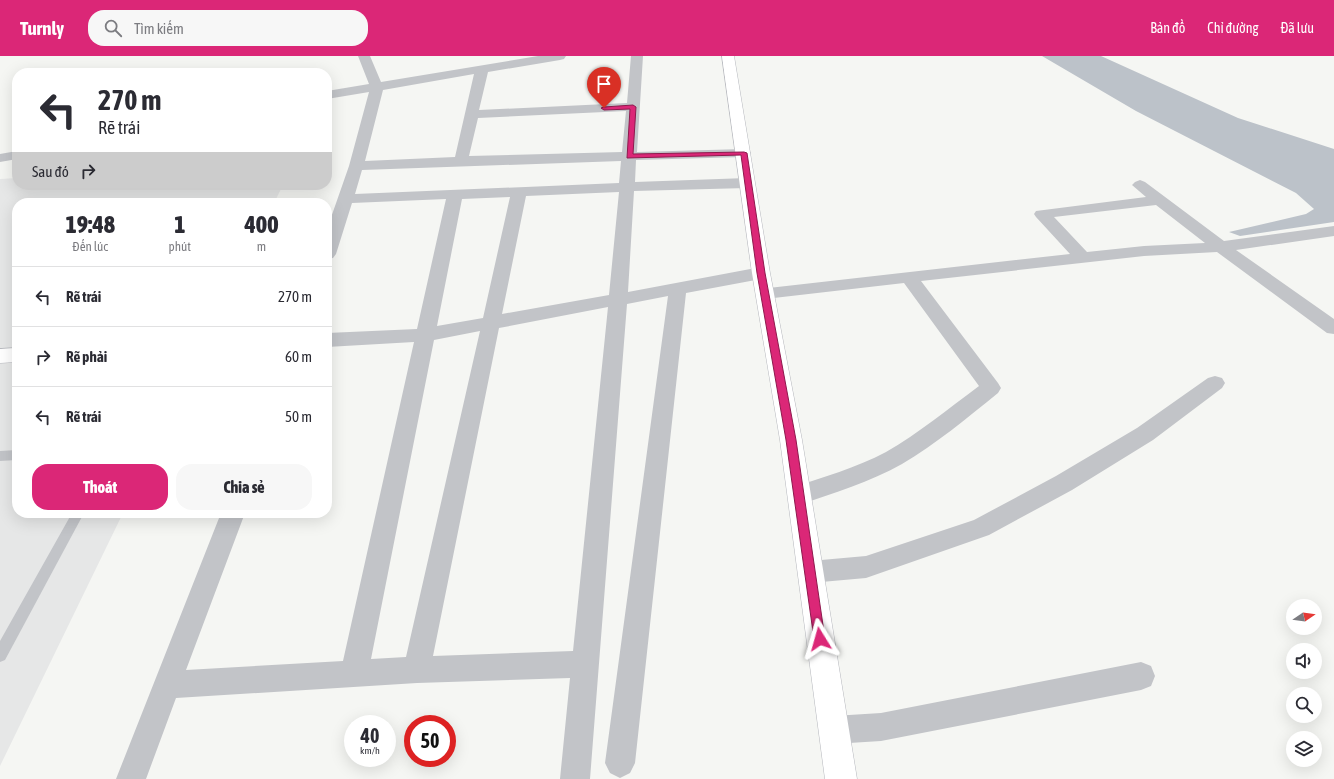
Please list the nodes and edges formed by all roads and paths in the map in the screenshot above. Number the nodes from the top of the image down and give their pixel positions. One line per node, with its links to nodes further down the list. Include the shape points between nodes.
1 (364, 56): 6 (street)
2 (560, 56): 5 (street)
3 (637, 56): 8 (street)
4 (728, 56): 10 (main road)
5 (482, 69): 6 (street); 9 (street)
6 (377, 87): 7 (street); 15 (street)
7 (332, 94)
8 (633, 107): 9 (street); 12 (street)
9 (472, 114): 14 (street)
10 (744, 153): 12 (street); 16 (main road)
11 (12, 156): 13 (street)
12 (629, 156): 14 (street); 18 (street)
13 (0, 158)
14 (461, 161): 15 (street)
15 (356, 166): 21 (street)
16 (747, 183): 18 (street); 28 (main road)
17 (1140, 185): 22 (street)
18 (626, 187): 19 (street); 30 (street)
19 (519, 192): 20 (street); 31 (street)
20 (455, 194): 21 (street); 33 (street)
21 (345, 199): 24 (street)
22 (1160, 200): 25 (street); 26 (street, via 1042,214)
23 (1334, 232): 25 (street)
24 (332, 239)
25 (1221, 246): 26 (street); 32 (street)
26 (1083, 258): 27 (street)
27 (909, 277): 28 (street); 40 (street, via 990,388 915,445 893,458)
28 (763, 283): 29 (street); 40 (main road)
29 (678, 288): 30 (street); 51 (street)
30 (618, 299): 31 (street); 45 (street)
31 (492, 322): 33 (street); 46 (street)
32 (1334, 328)
33 (425, 335): 34 (street); 47 (street)
34 (332, 340)
35 (12, 355): 36 (main road)
36 (0, 356)
37 (1215, 383): 43 (street, via 1145,434 1064,483 981,528 866,566)
38 (12, 455): 39 (lane)
39 (0, 456)
40 (799, 495): 43 (main road)
41 (75, 518): 44 (lane)
42 (230, 518): 49 (street)
43 (810, 572): 50 (main road)
44 (0, 655)
45 (585, 664): 46 (street); 53 (street)
46 (417, 670): 47 (street)
47 (354, 674): 49 (street)
48 (1141, 676): 50 (street, via 889,726)
49 (167, 685): 52 (street)
50 (834, 730): 54 (main road)
51 (620, 763)
52 (131, 779)
53 (575, 779)
54 (841, 779)

